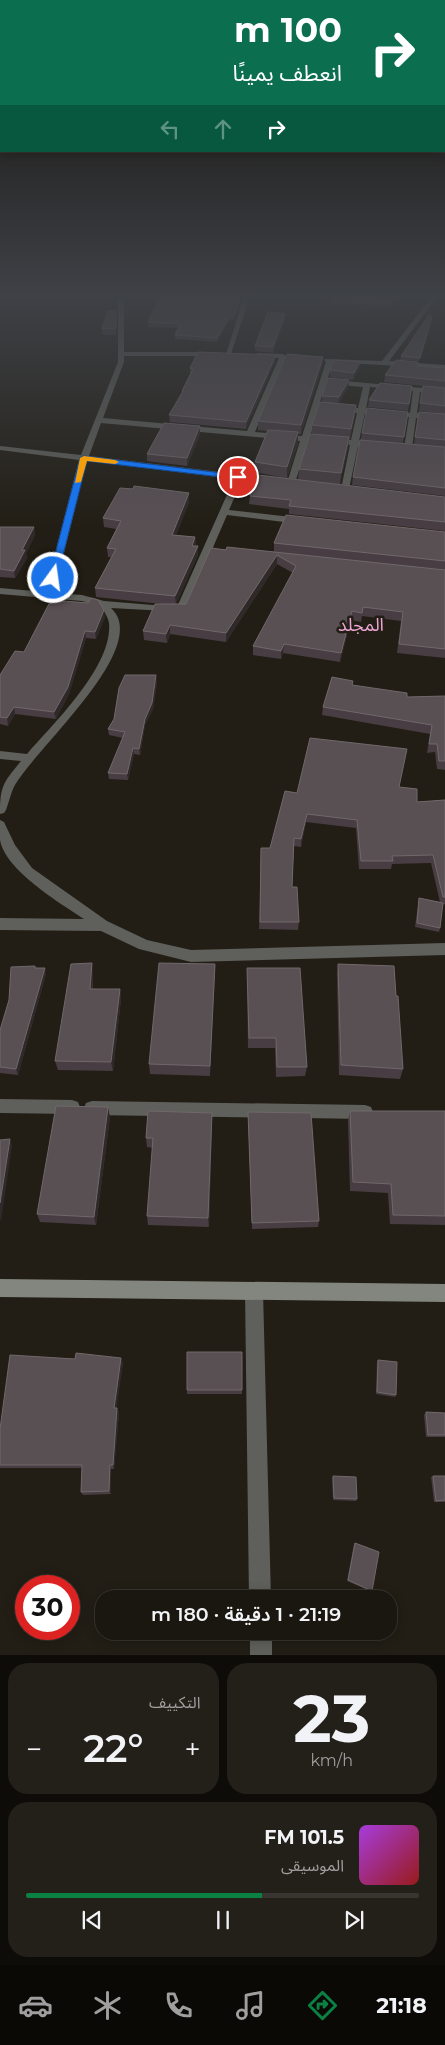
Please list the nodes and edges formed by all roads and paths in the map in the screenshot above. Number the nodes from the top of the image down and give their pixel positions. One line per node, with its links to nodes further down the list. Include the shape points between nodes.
1 (116, 373): 15 (street)
2 (276, 373): 16 (street)
3 (326, 373): 7 (street)
4 (395, 373): 6 (street)
5 (412, 373): 6 (street)
6 (398, 376): 8 (street); 9 (street)
7 (323, 381): 8 (street); 11 (street)
8 (368, 385): 12 (street)
9 (417, 389): 10 (street); 13 (street)
10 (445, 392)
11 (315, 407): 12 (street); 17 (street)
12 (362, 411): 13 (street); 18 (street)
13 (413, 415): 14 (street); 21 (street, via 403,448)
14 (445, 418)
15 (98, 420): 16 (street); 22 (street)
16 (250, 434): 17 (street)
17 (305, 439): 18 (street); 23 (street, via 295,484)
18 (355, 444): 19 (street); 24 (street)
19 (381, 446)
20 (0, 448): 22 (street)
21 (417, 449)
22 (84, 458): 23 (street); 28 (street)
23 (238, 477): 25 (street)
24 (345, 489)
25 (223, 512): 26 (street); 29 (street, via 212,549 180,610)
26 (310, 522)
27 (0, 591): 28 (street)
28 (49, 595): 29 (street)
29 (104, 604): 31 (street, via 114,622 113,638 101,669 66,717)
30 (0, 755): 31 (street)
31 (30, 758): 32 (street, via 10,784)
32 (0, 810)
33 (0, 826): 35 (street, via 9,847 27,872)
34 (0, 924): 35 (street)
35 (102, 925): 36 (street, via 144,945 191,956)
36 (445, 949)
37 (0, 1106): 38 (street)
38 (376, 1112)
39 (0, 1288): 40 (street)
40 (254, 1291): 41 (street); 42 (street)
41 (445, 1293)
42 (260, 1590)
43 (260, 1640): 44 (street)
44 (261, 1655)

